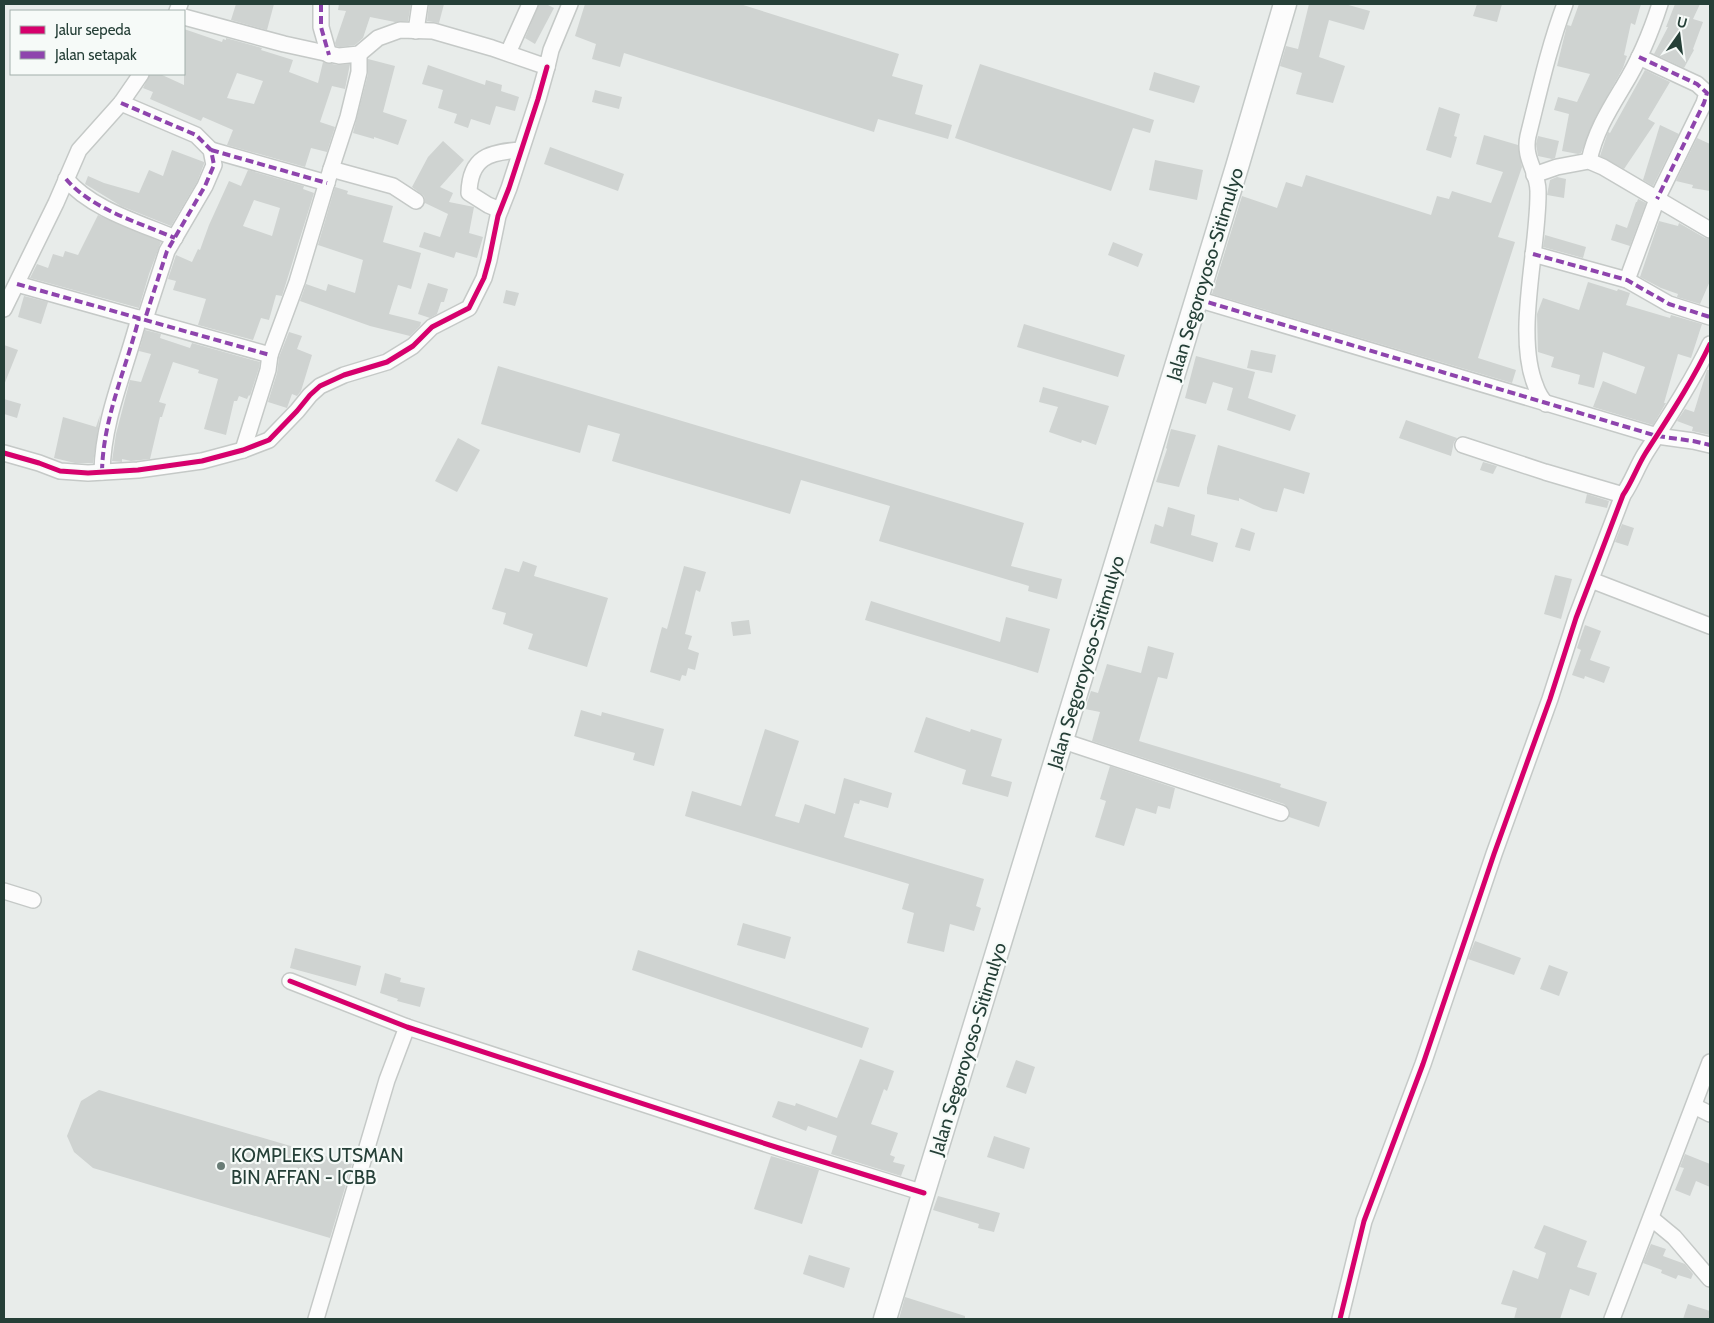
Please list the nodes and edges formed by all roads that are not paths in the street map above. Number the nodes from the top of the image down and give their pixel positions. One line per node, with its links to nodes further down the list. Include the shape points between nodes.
1 (321, 4): 12 (street, via 321,27)
2 (420, 4): 9 (street)
3 (530, 4): 10 (street)
4 (570, 4): 14 (street)
5 (1285, 4): 31 (main road, Jalan Segoroyoso-Sitimulyo)
6 (1565, 4): 21 (street, via 1528,136 1526,152)
7 (1660, 4): 13 (street)
8 (185, 17): 12 (street)
9 (416, 31): 10 (street, via 440,33); 11 (street, via 400,30 378,38)
10 (508, 53): 14 (street)
11 (359, 54): 12 (street); 20 (street, via 359,72 348,117)
12 (329, 55)
13 (1639, 57): 19 (street, via 1599,128); 23 (street, via 1697,84 1707,93)
14 (547, 66): 18 (street)
15 (141, 75): 16 (street)
16 (121, 103): 17 (street, via 196,135); 22 (street, via 79,150)
17 (211, 150): 20 (street); 27 (street, via 214,165)
18 (521, 150): 25 (street); 25 (street, via 499,151 486,156 469,180 469,193)
19 (1589, 161): 21 (street); 23 (street)
20 (329, 176): 24 (street, via 393,186); 36 (street, via 297,282)
21 (1534, 176): 28 (street, via 1538,188)
22 (66, 179): 27 (street, via 76,191 94,202); 30 (street)
23 (1657, 198): 26 (street); 29 (street)
24 (416, 201)
25 (500, 210): 41 (street, via 484,278 469,308 432,328 413,346 387,362 320,386 269,440)
26 (1710, 230)
27 (175, 238): 34 (street, via 167,251)
28 (1533, 254): 29 (street); 37 (street, via 1528,348 1536,388)
29 (1627, 280): 33 (street, via 1669,304)
30 (17, 284): 32 (street); 34 (street)
31 (1197, 299): 37 (street); 47 (main road, Jalan Segoroyoso-Sitimulyo)
32 (4, 309)
33 (1710, 317)
34 (142, 319): 36 (street); 43 (street, via 115,395 102,450)
35 (1710, 344): 38 (street)
36 (270, 355): 41 (street)
37 (1546, 404): 38 (street)
38 (1657, 436): 40 (street); 44 (street)
39 (1463, 445): 44 (street)
40 (1710, 445)
41 (243, 450): 43 (street, via 202,461)
42 (4, 453): 43 (street, via 60,471)
43 (102, 472)
44 (1624, 495): 45 (street)
45 (1591, 580): 46 (street); 61 (street, via 1423,1064 1364,1222)
46 (1710, 626)
47 (1063, 740): 48 (street); 56 (main road, Jalan Segoroyoso-Sitimulyo)
48 (1281, 813)
49 (4, 891): 50 (street)
50 (33, 900)
51 (290, 981): 52 (street)
52 (407, 1027): 56 (street); 59 (street, via 387,1080)
53 (1710, 1062): 54 (street)
54 (1694, 1106): 55 (street); 57 (street)
55 (1710, 1114)
56 (924, 1193): 60 (main road, Jalan Segoroyoso-Sitimulyo)
57 (1651, 1218): 58 (street, via 1674,1237); 62 (street)
58 (1710, 1279)
59 (316, 1319)
60 (886, 1319)
61 (1340, 1319)
62 (1612, 1319)

